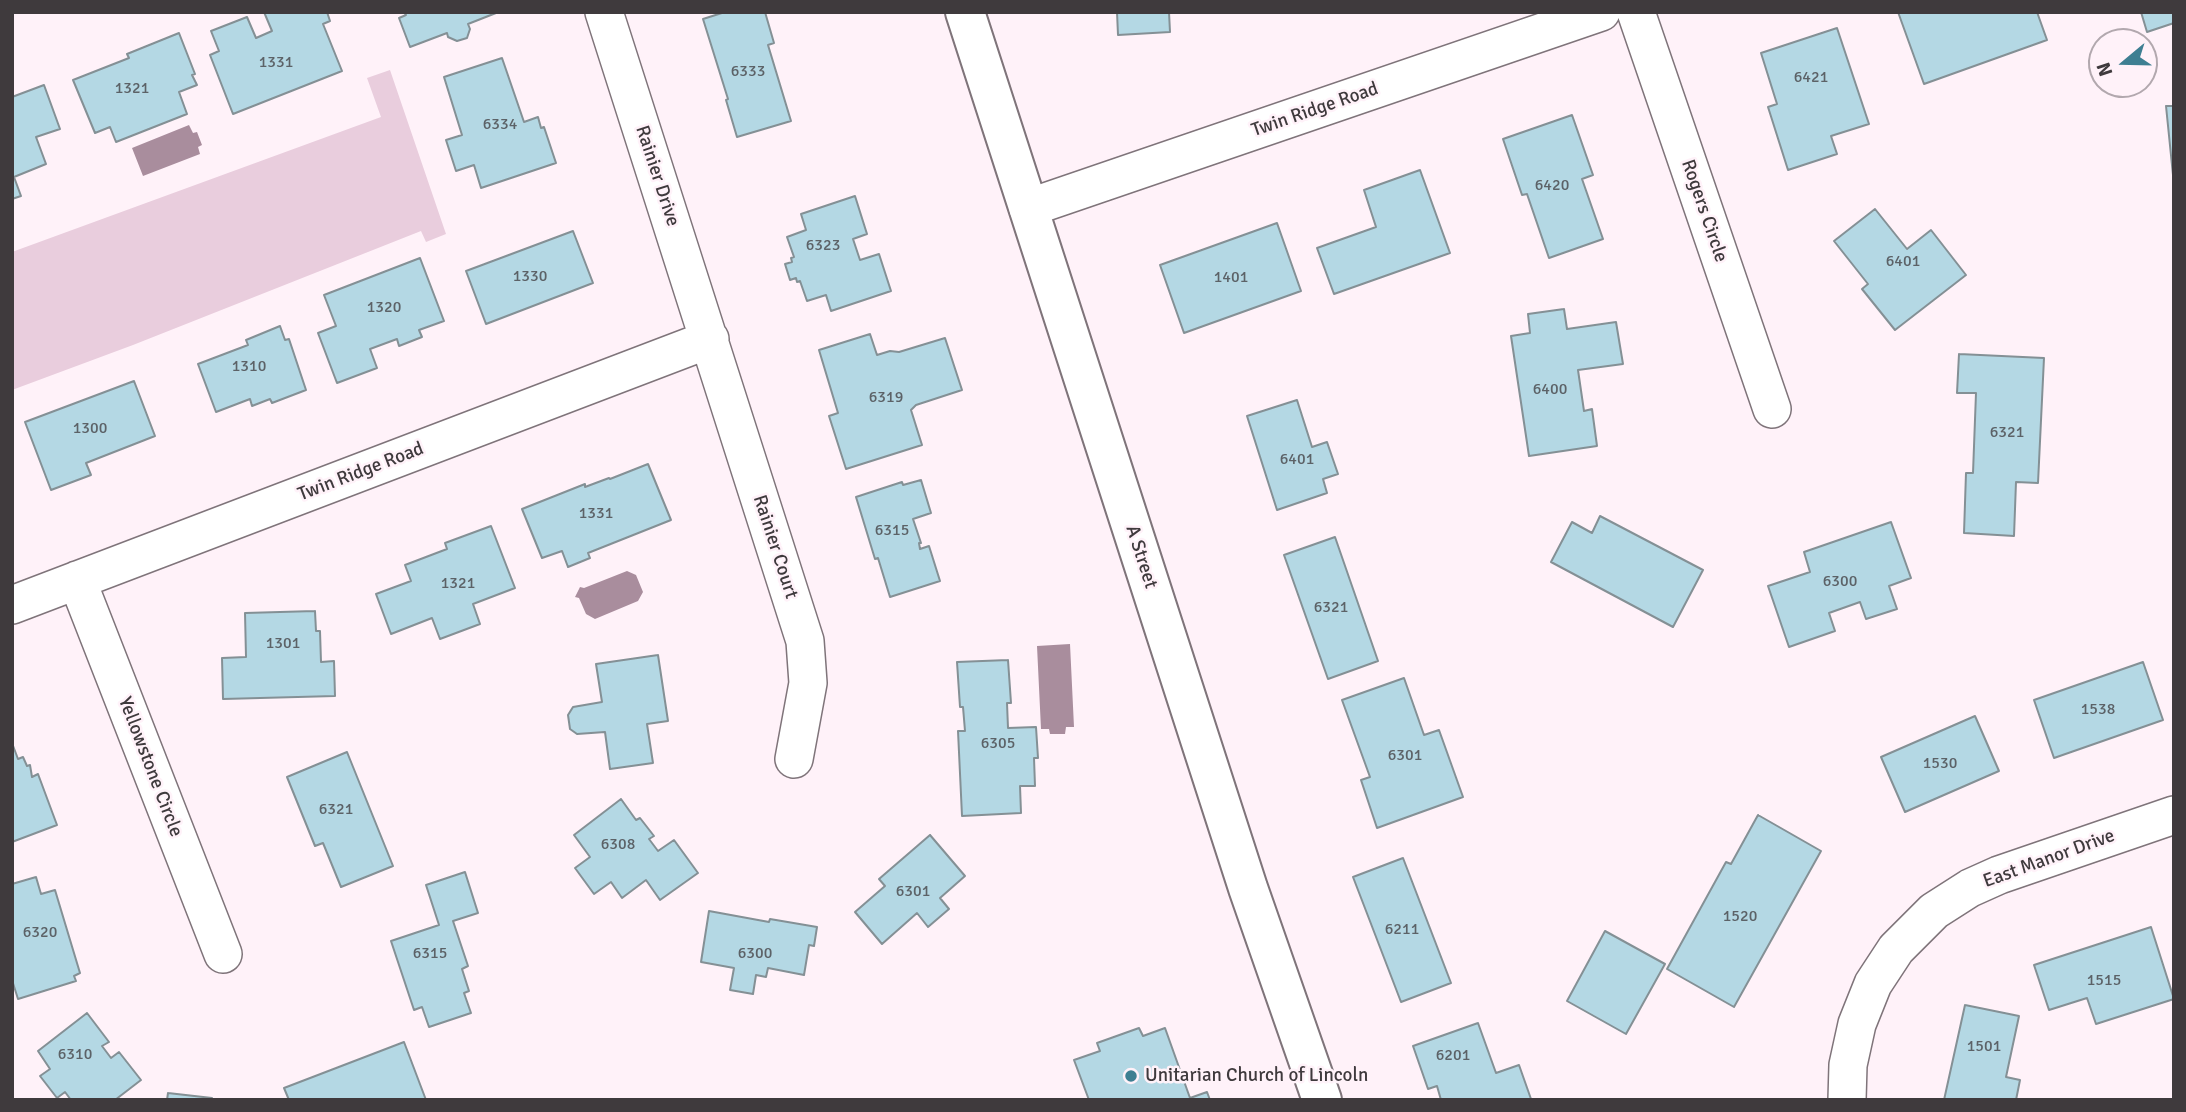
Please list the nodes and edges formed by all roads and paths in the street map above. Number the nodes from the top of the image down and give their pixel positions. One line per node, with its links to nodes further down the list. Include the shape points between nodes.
1 (604, 12): 6 (street, Rainier Drive)
2 (965, 12): 5 (main road, A Street)
3 (1601, 12): 5 (street, Twin Ridge Road)
4 (1636, 12): 7 (street, Rogers Circle)
5 (1028, 208): 13 (main road, A Street, via 1248,888)
6 (710, 339): 8 (street, Twin Ridge Road); 10 (street, Rainier Court, via 805,641 808,683)
7 (1772, 409)
8 (77, 580): 9 (street, Twin Ridge Road); 12 (street, Yellowstone Circle)
9 (12, 605)
10 (794, 759)
11 (2174, 815): 14 (street, East Manor Drive, via 1998,875 1934,911 1896,949 1873,984 1857,1024 1848,1065)
12 (223, 954)
13 (1322, 1100)
14 (1847, 1100)

